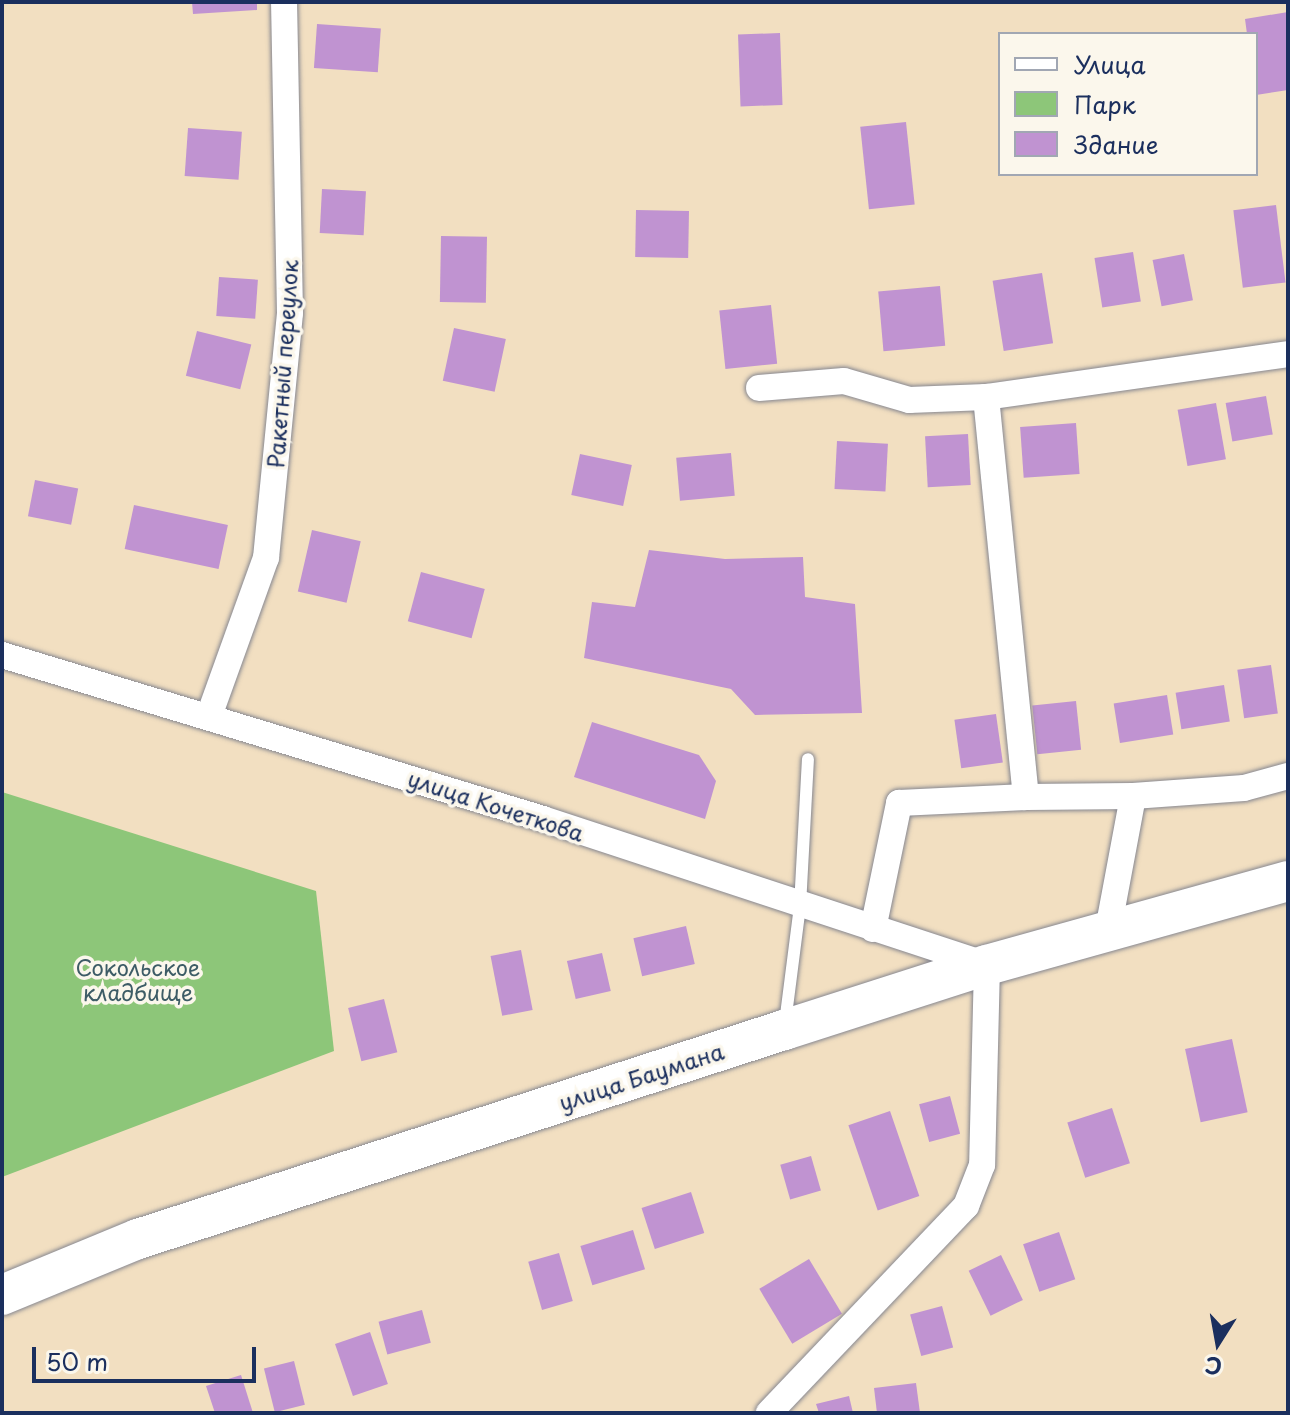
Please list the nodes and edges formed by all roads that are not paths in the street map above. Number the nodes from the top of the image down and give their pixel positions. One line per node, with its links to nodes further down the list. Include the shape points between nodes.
1 (284, 2): 6 (street, Ракетный переулок, via 290,313 266,558)
2 (1288, 354): 4 (street)
3 (759, 388): 4 (street, via 844,381 909,400)
4 (986, 397): 10 (street)
5 (2, 655): 6 (street, улица Кочеткова)
6 (209, 716): 12 (street, улица Кочеткова, via 543,819)
7 (808, 759): 12 (lane)
8 (1288, 776): 9 (street, via 1244,788)
9 (1133, 796): 10 (street); 14 (street)
10 (1026, 797): 13 (street, via 899,803)
11 (1288, 881): 14 (main road, улица Баумана)
12 (800, 906): 13 (street, улица Кочеткова); 16 (lane)
13 (873, 929): 15 (street, улица Кочеткова)
14 (1108, 930): 15 (main road, улица Баумана)
15 (987, 965): 16 (main road, улица Баумана); 18 (street, via 982,1165 966,1206)
16 (784, 1030): 17 (main road, улица Баумана, via 138,1239)
17 (2, 1295)
18 (769, 1413)

